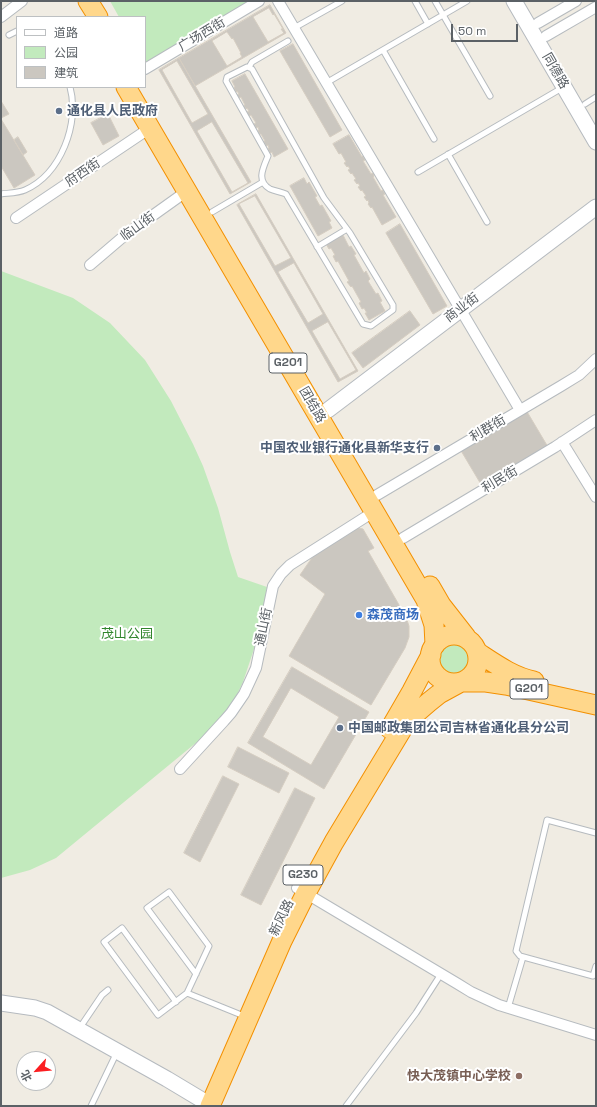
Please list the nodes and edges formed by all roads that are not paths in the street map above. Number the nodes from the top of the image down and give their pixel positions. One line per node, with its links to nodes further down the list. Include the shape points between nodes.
1 (22, 1): 17 (street)
2 (76, 1): 15 (highway)
3 (88, 1): 16 (highway)
4 (259, 1): 27 (street, 广场西街)
5 (278, 1): 20 (street)
6 (342, 1): 20 (lane)
7 (415, 1): 19 (lane)
8 (435, 1): 14 (lane)
9 (467, 1): 14 (lane)
10 (514, 1): 29 (street, 同德路)
11 (525, 1): 18 (street, 同德路)
12 (576, 1): 18 (street)
13 (596, 7): 23 (street)
14 (443, 15): 19 (lane); 33 (lane)
15 (85, 16)
16 (97, 16)
17 (1, 17)
18 (538, 23): 23 (street, 同德路)
19 (428, 24): 25 (lane)
20 (294, 28): 28 (street)
21 (16, 32): 22 (lane)
22 (9, 35)
23 (546, 36): 34 (street, 同德路)
24 (288, 41): 26 (lane, via 252,62)
25 (383, 50): 28 (lane); 37 (lane)
26 (249, 67): 41 (lane, via 227,77 226,81 268,156 262,171); 48 (lane, via 324,198)
27 (146, 68)
28 (326, 83): 51 (street)
29 (564, 87): 38 (street, 同德路); 39 (lane)
30 (70, 88): 43 (lane, via 73,107 71,126 66,144 56,162 38,182 26,190)
31 (127, 88): 36 (highway, 团结路 / G201)
32 (140, 88): 45 (highway, 团结路 / G201)
33 (490, 96)
34 (591, 100): 35 (street, 同德路)
35 (596, 122)
36 (150, 128): 42 (highway, 团结路 / G201); 46 (street, 府西街)
37 (434, 139)
38 (596, 142)
39 (448, 154): 40 (lane); 47 (lane)
40 (418, 172)
41 (263, 182): 45 (lane); 49 (lane, via 271,189 286,194)
42 (188, 191): 50 (street, 临山街, via 124,236); 58 (highway, 团结路 / G201)
43 (1, 194)
44 (596, 207): 51 (street, 商业街)
45 (212, 212): 53 (highway, 团结路 / G201)
46 (16, 218)
47 (487, 222)
48 (347, 229): 49 (lane); 49 (lane, via 393,305 393,310 371,326 363,324)
49 (317, 247)
50 (90, 265)
51 (460, 309): 53 (street, 商业街); 54 (street)
52 (596, 359): 54 (street, 利群街, via 579,375)
53 (328, 410): 58 (highway, 团结路 / G201)
54 (520, 410): 58 (street, 利群街)
55 (596, 420): 56 (street, 利民街)
56 (562, 442): 57 (street); 59 (street, 利民街)
57 (596, 497)
58 (376, 503): 59 (highway, 团结路 / G201); 61 (highway, 团结路 / G201, via 426,600 434,625); 65 (street, 通山街, via 280,574 273,586 256,668 244,694 231,713)
59 (403, 538): 60 (highway, 团结路 / G201, via 441,605)
60 (471, 645): 61 (highway, via 460,635 453,635 442,638); 62 (highway, via 478,658 476,670); 63 (highway, G201, via 503,668 529,680)
61 (433, 650): 62 (highway, via 431,665 437,675 451,682); 67 (highway, 新风路 / G230, via 412,691 325,837)
62 (462, 682): 64 (highway, G201, via 506,685); 67 (highway, 新风路 / G230, via 439,694 407,721 334,842)
63 (596, 694)
64 (596, 705)
65 (180, 769)
66 (596, 833): 68 (lane, via 547,820 516,951)
67 (301, 891): 71 (street); 77 (highway, 新风路 / G230, via 272,937); 81 (highway, 新风路 / G230, via 282,941)
68 (523, 957): 69 (lane, via 593,976); 76 (lane)
69 (596, 966)
70 (196, 974): 70 (lane, via 209,946 169,892 147,908); 73 (lane)
71 (441, 974): 76 (street, via 478,996); 83 (lane, via 416,1013)
72 (108, 990): 78 (lane)
73 (187, 993): 74 (lane); 77 (lane)
74 (176, 1002): 74 (lane, via 158,1015 104,942 122,928)
75 (1, 1003): 78 (street, via 42,1010)
76 (508, 1008): 79 (street)
77 (239, 1014): 81 (highway, 新风路 / G230)
78 (79, 1030): 80 (street)
79 (596, 1035)
80 (118, 1052): 81 (street); 82 (lane)
81 (206, 1104)
82 (91, 1106)
83 (346, 1106)

